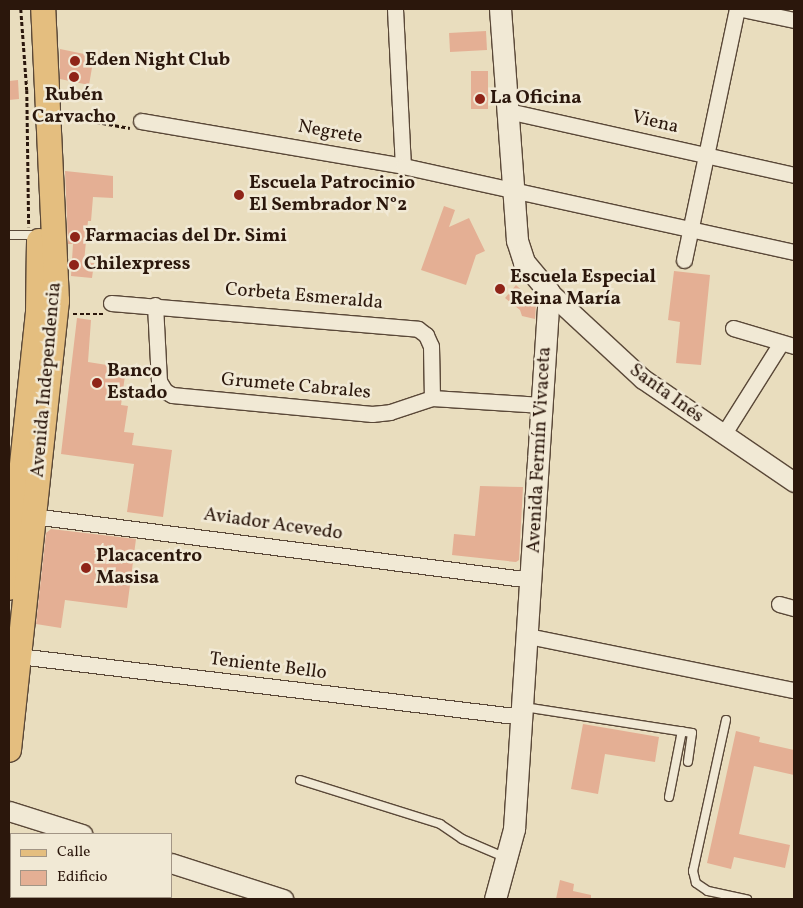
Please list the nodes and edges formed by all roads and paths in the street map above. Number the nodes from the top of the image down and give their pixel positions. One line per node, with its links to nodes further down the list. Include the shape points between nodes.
1 (28, 9): 17 (main road, Avenida Independencia)
2 (43, 9): 9 (main road, Avenida Independencia)
3 (395, 9): 12 (street)
4 (500, 9): 8 (main road)
5 (737, 9): 11 (street)
6 (742, 9): 7 (street)
7 (794, 20)
8 (508, 111): 11 (street, Viena); 14 (main road)
9 (47, 113): 10 (path, via 140,130); 23 (main road, Avenida Independencia)
10 (141, 121): 12 (street, Negrete)
11 (706, 155): 13 (street, Viena); 15 (street)
12 (403, 166): 14 (street, Negrete)
13 (794, 175)
14 (512, 190): 15 (street, Negrete); 20 (main road, via 520,251 524,262)
15 (690, 229): 18 (street, Negrete); 19 (street)
16 (9, 235): 17 (lane)
17 (39, 235): 31 (main road, Avenida Independencia, via 38,313)
18 (794, 252)
19 (684, 260)
20 (549, 292): 28 (main road, Avenida Fermín Vivaceta); 29 (street, Santa Inés, via 643,379)
21 (111, 303): 22 (street, Corbeta Esmeralda); 23 (path, via 111,314)
22 (155, 305): 27 (street, Corbeta Esmeralda, via 418,329 426,335 431,346); 27 (street, Grumete Cabrales, via 159,382 165,391 176,396 372,414 390,412)
23 (56, 313): 31 (main road, Avenida Independencia)
24 (733, 328): 25 (street)
25 (788, 344): 26 (street); 29 (street)
26 (794, 352)
27 (432, 398): 28 (street, Grumete Cabrales)
28 (542, 405): 32 (main road, Avenida Fermín Vivaceta)
29 (723, 434): 30 (street, Santa Inés)
30 (794, 482)
31 (21, 514): 32 (street, Aviador Acevedo); 33 (main road, Avenida Independencia); 37 (main road, Avenida Independencia)
32 (532, 580): 36 (main road, Avenida Fermín Vivaceta)
33 (9, 588)
34 (779, 604): 35 (street)
35 (794, 608)
36 (528, 636): 38 (street); 39 (main road, Avenida Fermín Vivaceta)
37 (14, 656): 39 (street, Teniente Bello); 42 (main road, Avenida Independencia)
38 (794, 690)
39 (524, 712): 41 (lane); 48 (main road, Avenida Fermín Vivaceta, via 514,830)
40 (726, 720): 52 (lane, via 693,872 696,882 708,891)
41 (682, 731): 43 (lane, via 692,733); 45 (lane)
42 (9, 750)
43 (688, 762)
44 (300, 780): 48 (lane, via 440,824 462,839)
45 (669, 797)
46 (9, 811): 47 (street)
47 (79, 833)
48 (508, 859): 51 (main road, Avenida Fermín Vivaceta)
49 (172, 863): 50 (street)
50 (283, 899)
51 (495, 899)
52 (747, 899)

